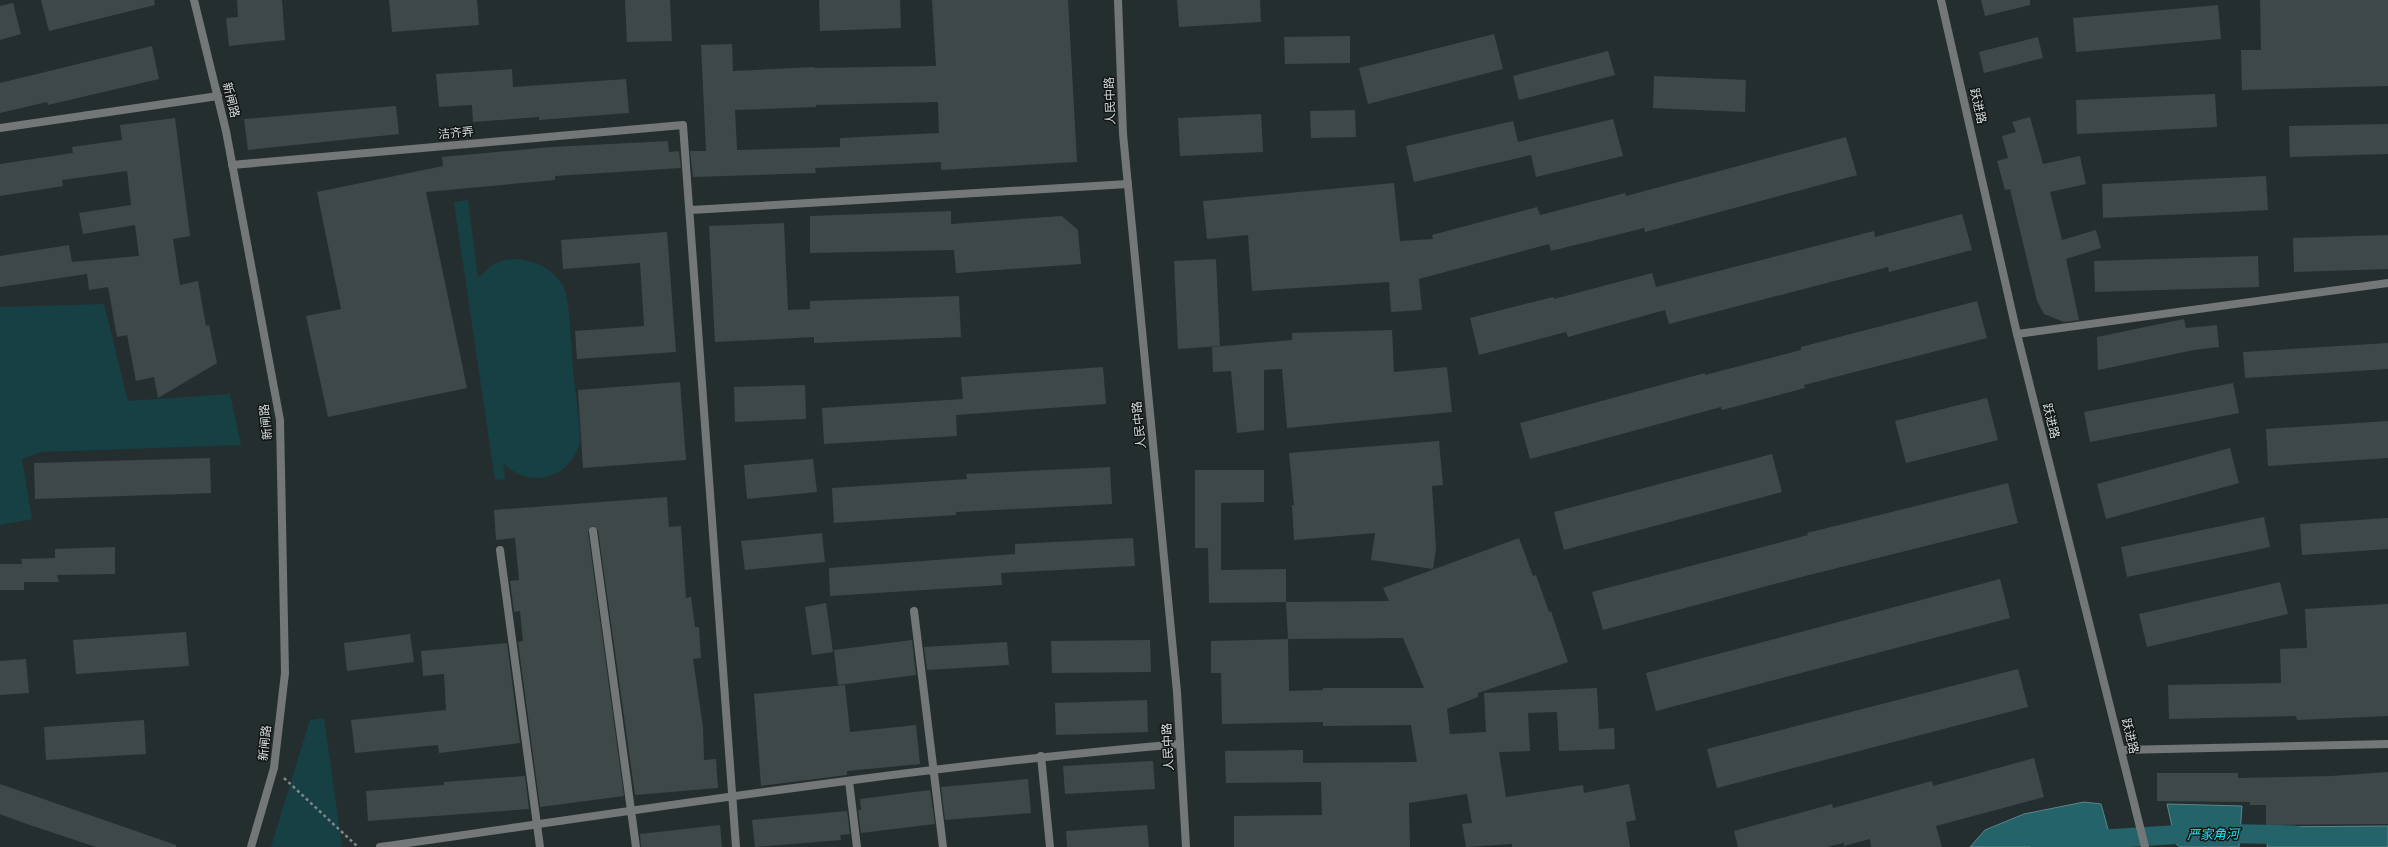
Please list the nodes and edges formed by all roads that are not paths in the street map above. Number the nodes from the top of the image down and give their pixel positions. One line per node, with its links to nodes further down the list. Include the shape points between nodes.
1 (194, 0): 4 (street, 新闸路)
2 (1118, 0): 7 (street, 人民中路, via 1123,134)
3 (1941, 0): 10 (street, 跃进路)
4 (218, 96): 5 (street); 6 (street, 新闸路)
5 (0, 128)
6 (232, 165): 8 (street, 洁齐弄, via 683,125); 23 (street, 新闸路, via 280,420 285,673 274,768)
7 (1128, 184): 8 (street); 14 (street, 人民中路)
8 (691, 210): 20 (street)
9 (2388, 283): 10 (street)
10 (2017, 334): 16 (street, 跃进路)
11 (593, 531): 21 (street)
12 (500, 550): 22 (street)
13 (914, 611): 18 (street)
14 (1180, 744): 17 (street); 31 (street, 人民中路)
15 (2388, 744): 16 (street)
16 (2121, 750): 32 (street, 跃进路)
17 (1041, 756): 18 (street); 30 (street)
18 (935, 770): 19 (street); 29 (street)
19 (849, 781): 20 (street); 28 (street)
20 (733, 796): 21 (street); 27 (street)
21 (631, 811): 22 (street); 26 (street)
22 (538, 824): 24 (street); 25 (street)
23 (252, 847)
24 (380, 847)
25 (540, 847)
26 (636, 847)
27 (736, 847)
28 (857, 847)
29 (943, 847)
30 (1050, 847)
31 (1186, 847)
32 (2145, 847)

